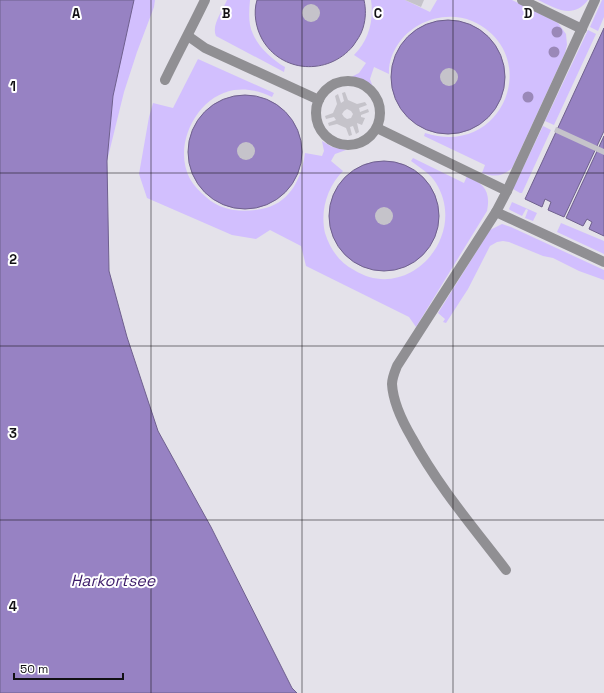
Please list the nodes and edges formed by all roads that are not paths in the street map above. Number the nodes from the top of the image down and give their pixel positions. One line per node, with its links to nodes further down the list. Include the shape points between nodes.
1 (205, 0): 5 (lane)
2 (522, 0): 4 (lane)
3 (595, 0): 4 (lane)
4 (582, 29): 9 (lane)
5 (188, 36): 6 (lane); 7 (lane, via 205,48)
6 (165, 80)
7 (319, 100): 8 (lane, via 316,107 318,124 330,140 340,145 355,145 368,139); 8 (lane, via 326,89 339,82 353,81 364,84 378,100 380,122)
8 (377, 128): 9 (lane)
9 (507, 191): 10 (lane)
10 (496, 212): 11 (lane); 12 (lane, via 397,366 392,382 401,419 421,455 449,497)
11 (604, 262)
12 (506, 570)

